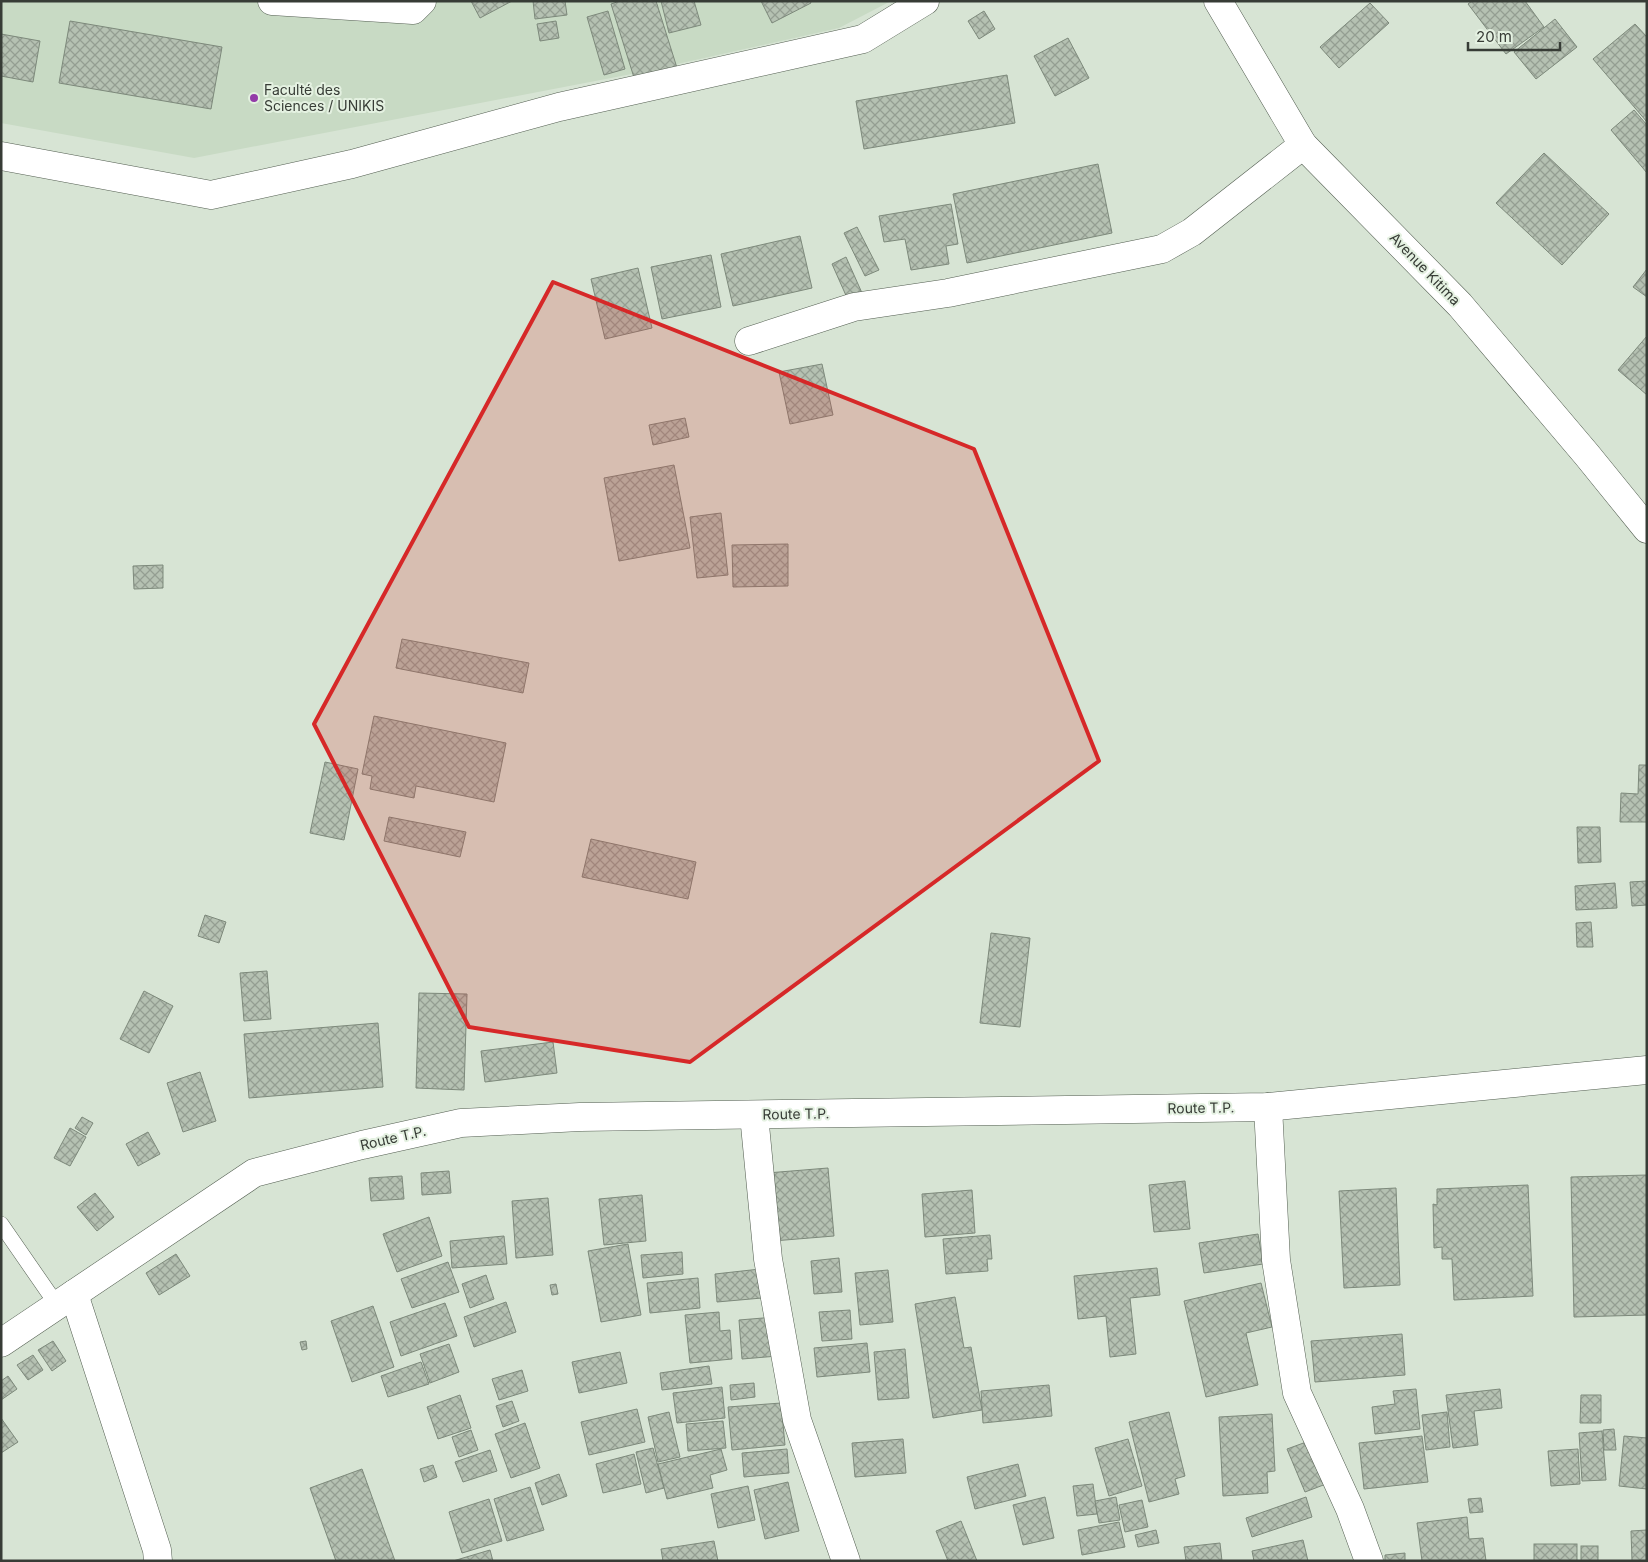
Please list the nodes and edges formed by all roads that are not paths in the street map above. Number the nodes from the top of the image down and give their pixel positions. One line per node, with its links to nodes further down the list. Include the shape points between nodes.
1 (272, 1): 2 (street, via 413,10)
2 (422, 1)
3 (925, 1): 6 (street, via 863,39 559,107 352,164 211,195)
4 (1218, 1): 5 (street, Avenue Kitima)
5 (1303, 145): 7 (street, via 1192,232 1162,249 948,293 854,307); 8 (street, Avenue Kitima, via 1460,305)
6 (1, 156)
7 (749, 342)
8 (1647, 529)
9 (1647, 1070): 10 (street, Route T.P.)
10 (1268, 1107): 11 (street, Route T.P.); 17 (street, via 1276,1260 1298,1392 1350,1509)
11 (754, 1115): 13 (street, Route T.P., via 461,1122 254,1173); 16 (street, via 768,1259 797,1420)
12 (1, 1224): 13 (lane)
13 (65, 1300): 14 (street, Route T.P.); 15 (street, via 157,1550)
14 (1, 1343)
15 (158, 1561)
16 (846, 1561)
17 (1369, 1561)

